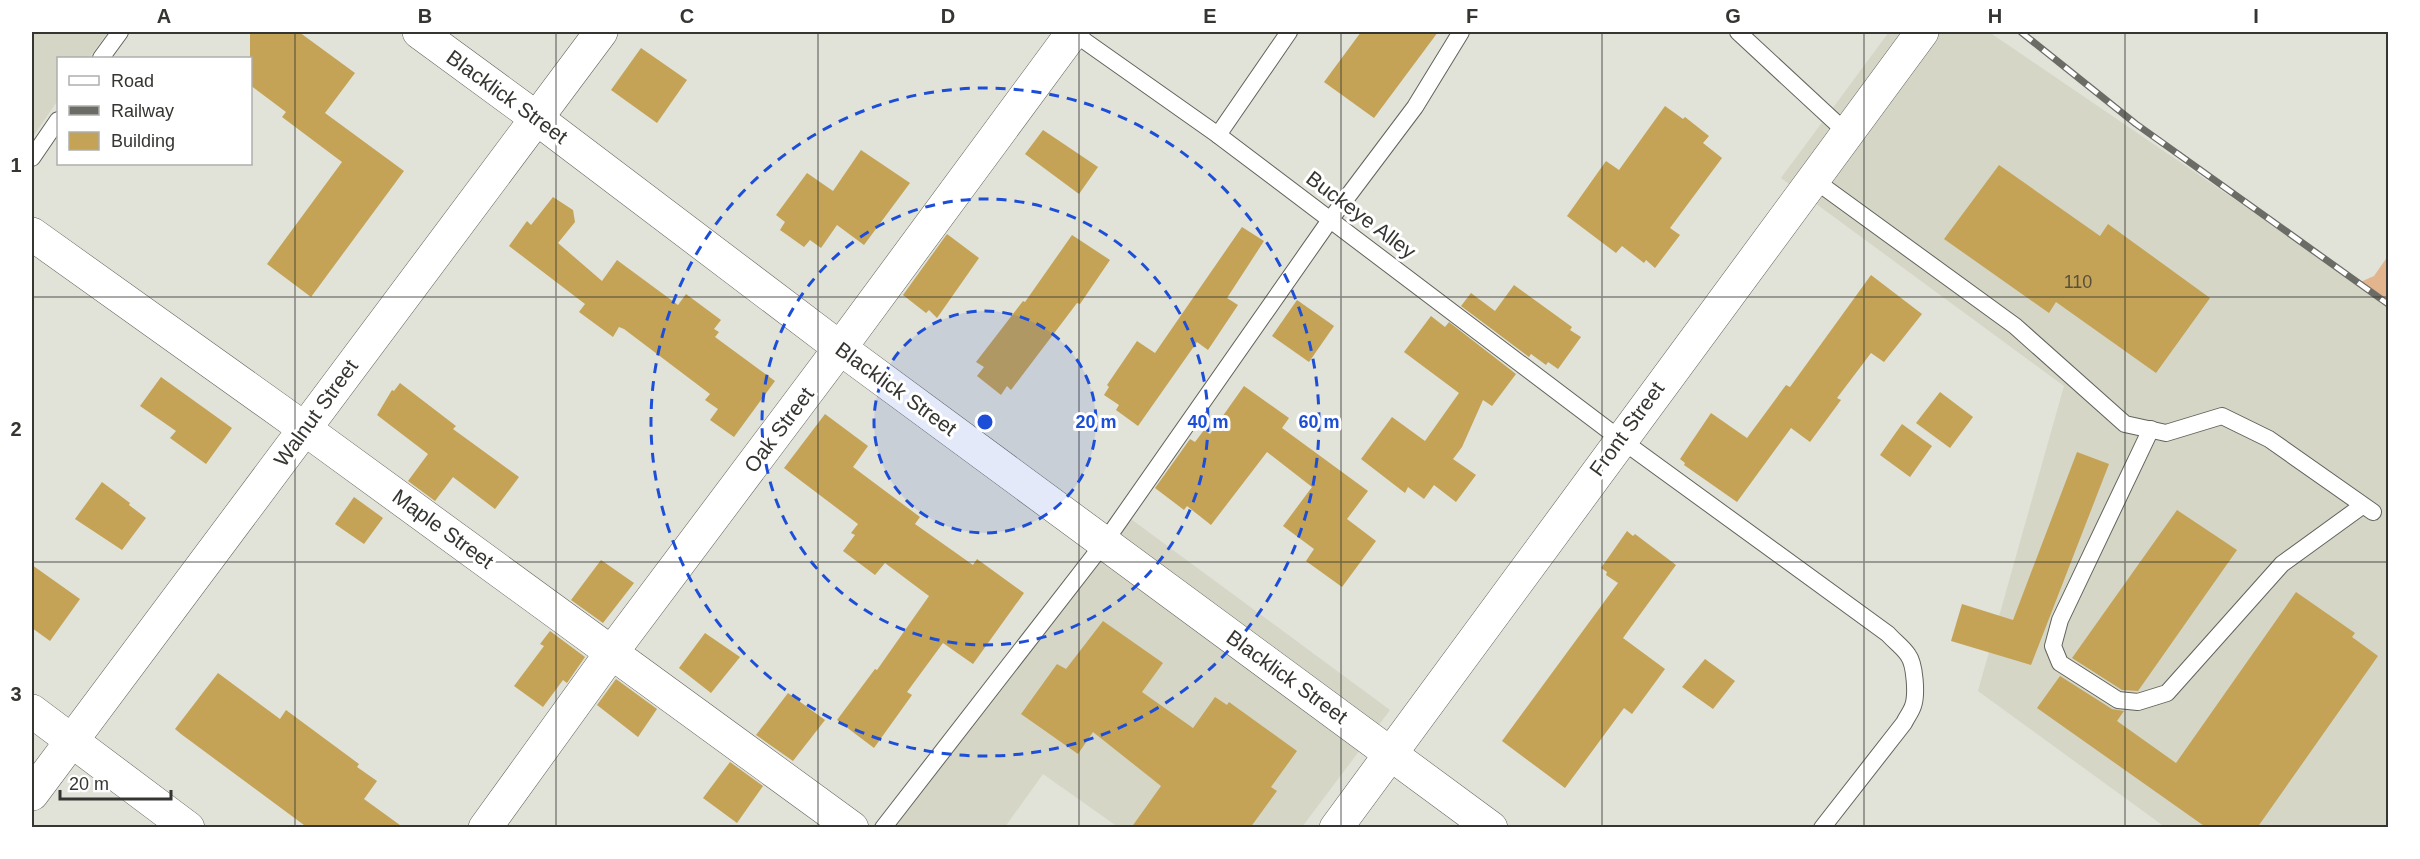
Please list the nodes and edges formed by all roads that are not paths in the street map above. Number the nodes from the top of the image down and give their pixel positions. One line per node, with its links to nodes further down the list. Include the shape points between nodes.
1 (120, 32): 9 (lane)
2 (419, 32): 10 (street, Blacklick Street)
3 (600, 32): 10 (street, Walnut Street)
4 (1072, 32): 13 (lane, Buckeye Alley); 18 (street, Oak Street)
5 (1289, 32): 13 (lane)
6 (1461, 32): 16 (lane, via 1415,107)
7 (1738, 32): 12 (lane)
8 (1922, 32): 12 (street, Front Street)
9 (102, 57)
10 (535, 117): 18 (street, Blacklick Street); 19 (street, Walnut Street)
11 (57, 121): 14 (lane)
12 (1847, 134): 15 (street, Front Street)
13 (1218, 135): 16 (lane, Buckeye Alley)
14 (32, 158)
15 (1813, 179): 20 (lane, via 2015,326 2125,424); 21 (street, Front Street)
16 (1330, 220): 21 (lane, Buckeye Alley); 22 (lane)
17 (32, 234): 19 (street, Maple Street)
18 (840, 348): 22 (street, Blacklick Street); 23 (street, Oak Street)
19 (305, 429): 23 (street, Maple Street); 25 (street, Walnut Street)
20 (2151, 429): 20 (lane, via 2166,432 2222,416 2269,439 2367,509 2282,564 2167,693 2138,702 2118,700 2060,663 2053,646 2060,620)
21 (1620, 439): 26 (street, Front Street); 34 (lane, Buckeye Alley, via 1888,634 1908,655 1914,677 1912,708)
22 (1104, 543): 26 (street, Blacklick Street); 31 (lane)
23 (612, 652): 29 (street, Oak Street); 30 (street, Maple Street)
24 (32, 711): 25 (street)
25 (72, 742): 27 (street, Walnut Street); 28 (street)
26 (1391, 753): 32 (street, Front Street); 33 (street, Blacklick Street)
27 (32, 794)
28 (188, 828)
29 (485, 828)
30 (852, 828)
31 (883, 828)
32 (1336, 828)
33 (1491, 828)
34 (1822, 828)

